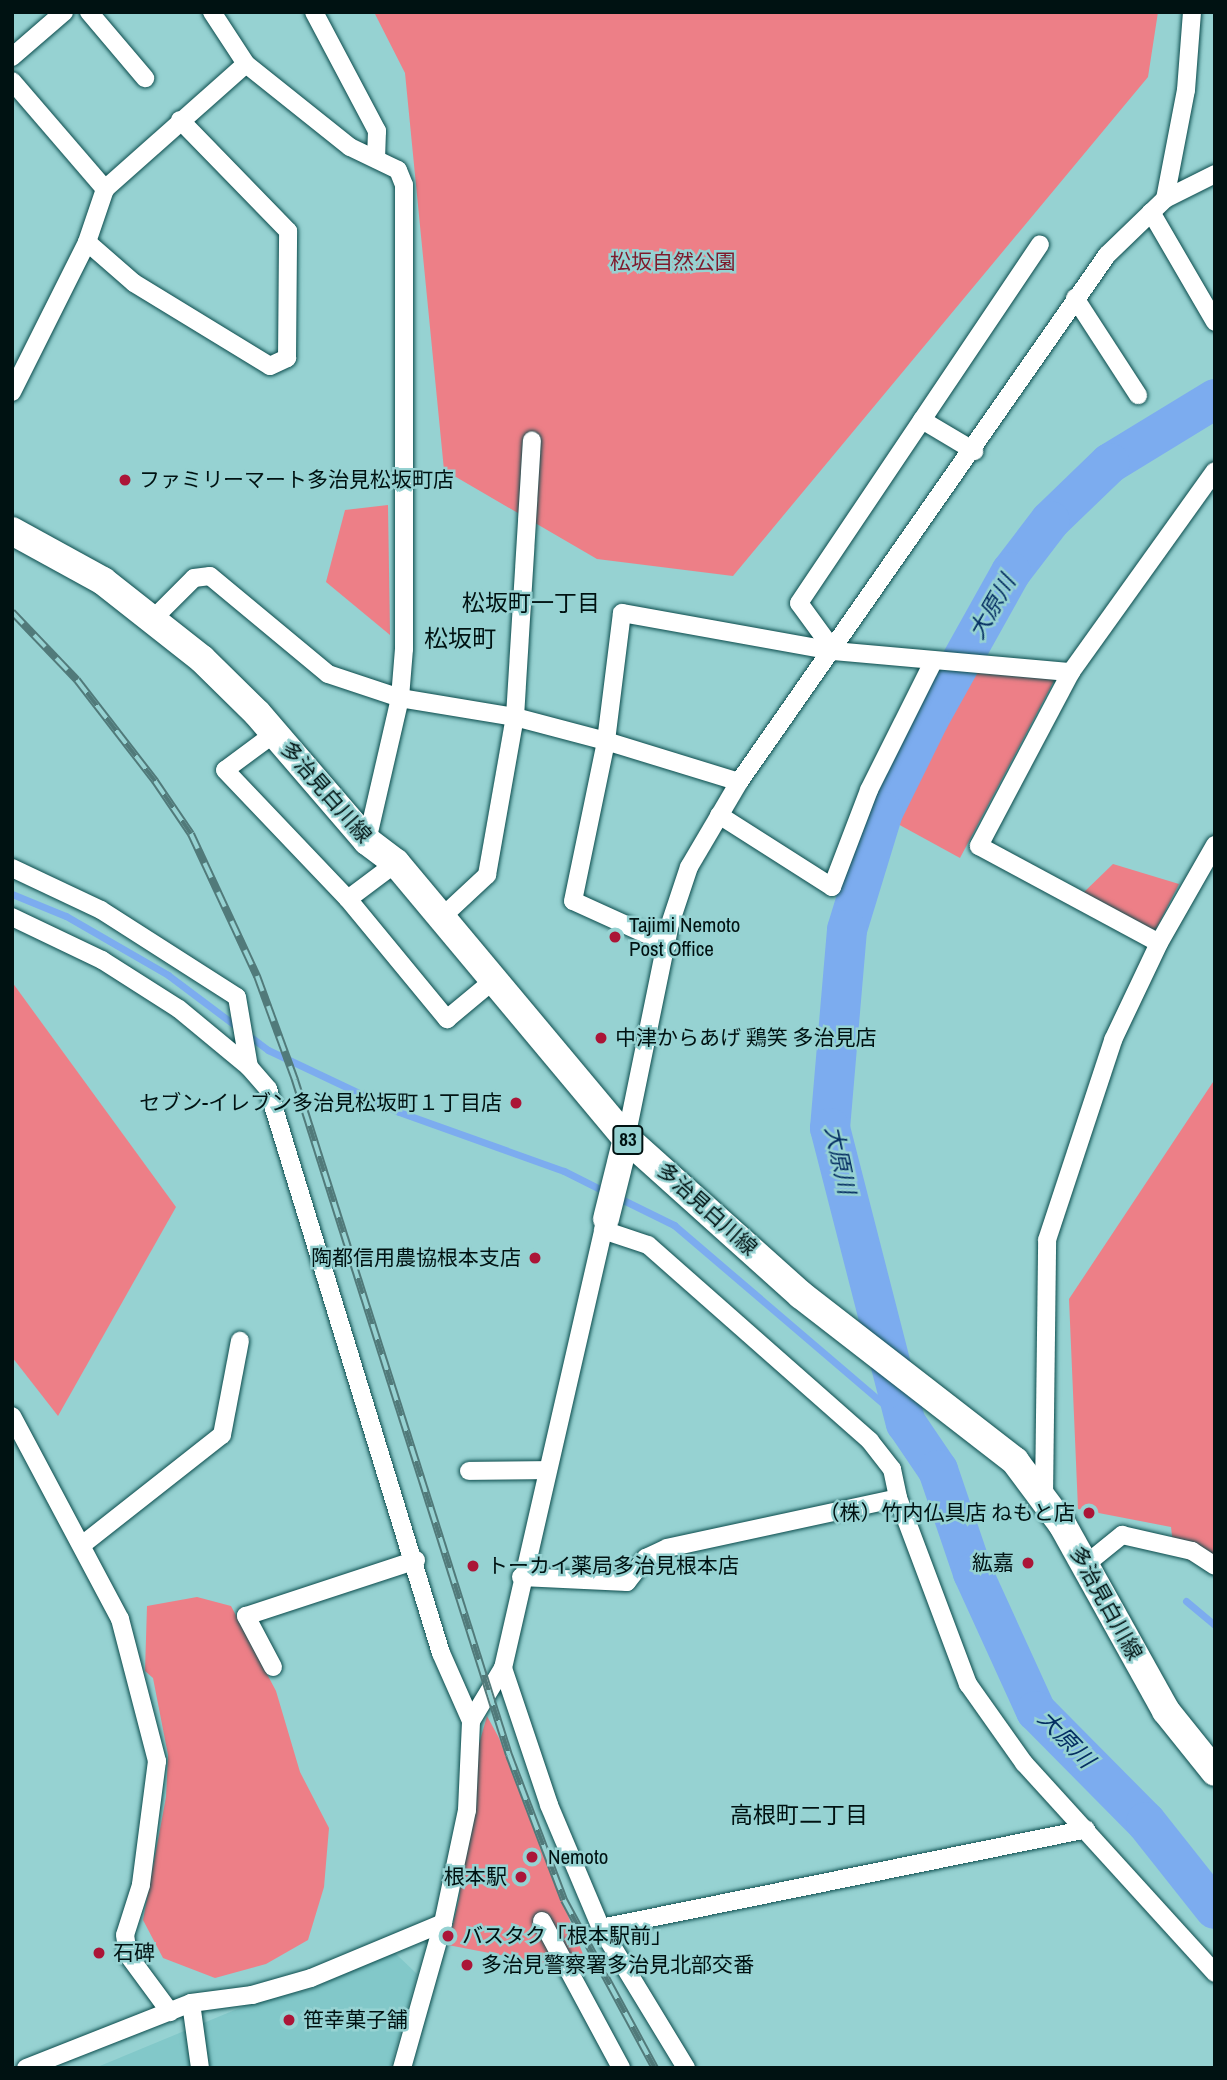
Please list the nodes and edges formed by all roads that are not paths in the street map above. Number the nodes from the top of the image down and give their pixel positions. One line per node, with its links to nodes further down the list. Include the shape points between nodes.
1 (64, 12): 6 (street)
2 (89, 12): 8 (street)
3 (212, 12): 7 (street)
4 (314, 12): 11 (street, via 377,131)
5 (1192, 12): 14 (street, via 1186,90)
6 (12, 57)
7 (246, 64): 10 (street); 11 (street, via 350,147)
8 (145, 78)
9 (12, 81): 13 (street)
10 (180, 120): 13 (street); 16 (street, via 288,231 288,358 270,366 134,284)
11 (376, 159): 31 (street, via 398,170 404,185)
12 (1215, 174): 14 (street)
13 (105, 190): 16 (street)
14 (1165, 199): 15 (street)
15 (1151, 212): 18 (street, via 1107,255); 19 (street)
16 (87, 242): 20 (street)
17 (1040, 245): 22 (street)
18 (1075, 298): 21 (street); 24 (street)
19 (1215, 322)
20 (12, 392)
21 (1138, 395)
22 (922, 421): 24 (street); 28 (street, via 799,603)
23 (532, 441): 32 (street)
24 (974, 451): 28 (street)
25 (1215, 471): 30 (street)
26 (12, 531): 27 (main road, 多治見白川線 / 83, via 103,580)
27 (155, 617): 31 (street, via 194,578 210,576 328,674); 33 (main road, 多治見白川線 / 83)
28 (834, 651): 29 (street); 34 (street, via 622,613); 35 (street)
29 (933, 662): 30 (street); 36 (street, via 869,790 832,887)
30 (1071, 672): 44 (street, via 979,846)
31 (400, 698): 32 (street); 37 (street)
32 (515, 717): 34 (street); 43 (street, via 487,875)
33 (275, 733): 37 (main road, 多治見白川線 / 83); 41 (street, via 225,770)
34 (606, 741): 35 (street); 45 (street, via 573,901)
35 (739, 782): 36 (street)
36 (719, 815): 45 (street, via 689,866)
37 (367, 841): 39 (main road, 多治見白川線 / 83)
38 (1215, 845): 44 (street)
39 (396, 863): 41 (street); 43 (main road, 多治見白川線 / 83)
40 (12, 868): 47 (street, via 101,910 237,997)
41 (348, 899): 46 (street, via 447,1019)
42 (12, 917): 47 (street, via 102,960 179,1009)
43 (442, 917): 46 (main road, 多治見白川線 / 83)
44 (1159, 943): 55 (street, via 1100,1074 1047,1241)
45 (668, 944): 48 (street)
46 (495, 979): 48 (main road, 多治見白川線 / 83)
47 (249, 1068): 57 (street, via 268,1089)
48 (626, 1138): 49 (street); 55 (main road, 多治見白川線 / 83, via 801,1296 1016,1461)
49 (605, 1225): 52 (street); 54 (street, via 648,1245 870,1441 892,1469)
50 (240, 1341): 56 (street, via 222,1436)
51 (12, 1416): 56 (street)
52 (546, 1470): 53 (street); 60 (street)
53 (469, 1471)
54 (898, 1498): 60 (street, via 667,1548 646,1558 627,1582); 65 (street, via 968,1684 1024,1763)
55 (1044, 1498): 58 (main road, 多治見白川線 / 83)
56 (82, 1545): 71 (street, via 120,1619 157,1761 141,1885 125,1935 128,1955)
57 (416, 1560): 61 (street, via 246,1616); 63 (street, via 441,1653)
58 (1085, 1566): 59 (street, via 1122,1535 1192,1551); 64 (main road, 多治見白川線 / 83, via 1166,1712)
59 (1215, 1566)
60 (522, 1577): 62 (street)
61 (273, 1667)
62 (503, 1668): 63 (street); 68 (street, via 548,1805)
63 (471, 1721): 67 (street, via 467,1810)
64 (1215, 1772)
65 (1086, 1829): 68 (street); 69 (street)
66 (541, 1921): 75 (street)
67 (443, 1923): 70 (street, via 311,1978 252,1995); 74 (street)
68 (601, 1928): 76 (street)
69 (1215, 1973)
70 (191, 2003): 71 (street); 73 (street)
71 (170, 2011): 72 (street)
72 (26, 2068)
73 (200, 2068)
74 (402, 2068)
75 (621, 2068)
76 (686, 2068)

